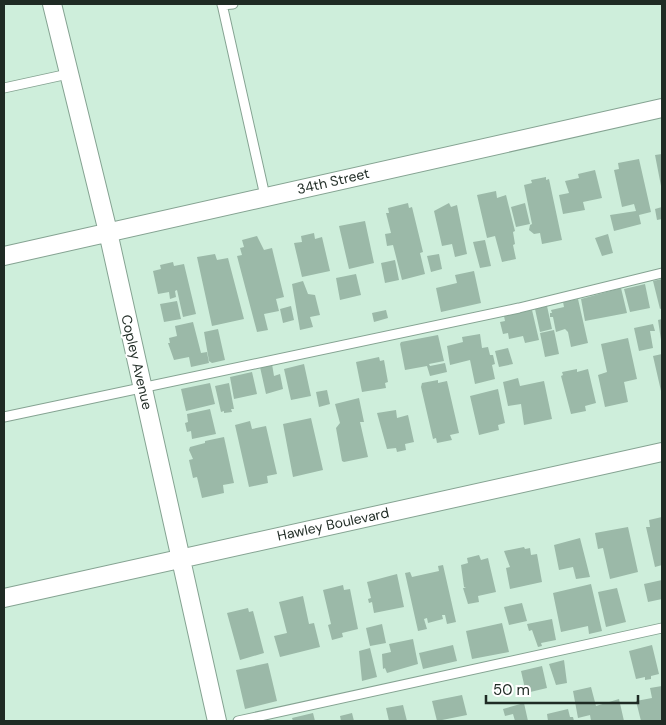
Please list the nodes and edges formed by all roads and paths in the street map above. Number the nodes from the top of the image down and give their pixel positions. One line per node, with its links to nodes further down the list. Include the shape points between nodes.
1 (52, 4): 4 (street, Copley Avenue)
2 (222, 4): 3 (lane); 7 (lane)
3 (233, 4)
4 (68, 74): 5 (lane); 8 (street, Copley Avenue)
5 (4, 88)
6 (662, 108): 7 (street, 34th Street)
7 (265, 196): 8 (street, 34th Street)
8 (108, 232): 9 (street, 34th Street); 11 (street, Copley Avenue)
9 (4, 256)
10 (662, 273): 11 (lane, via 519,308)
11 (142, 386): 12 (lane); 14 (street, Copley Avenue)
12 (4, 417)
13 (662, 452): 14 (street, Hawley Boulevard)
14 (182, 558): 15 (street, Hawley Boulevard); 17 (street, Copley Avenue)
15 (4, 598)
16 (662, 628): 18 (lane)
17 (217, 721)
18 (238, 721)

